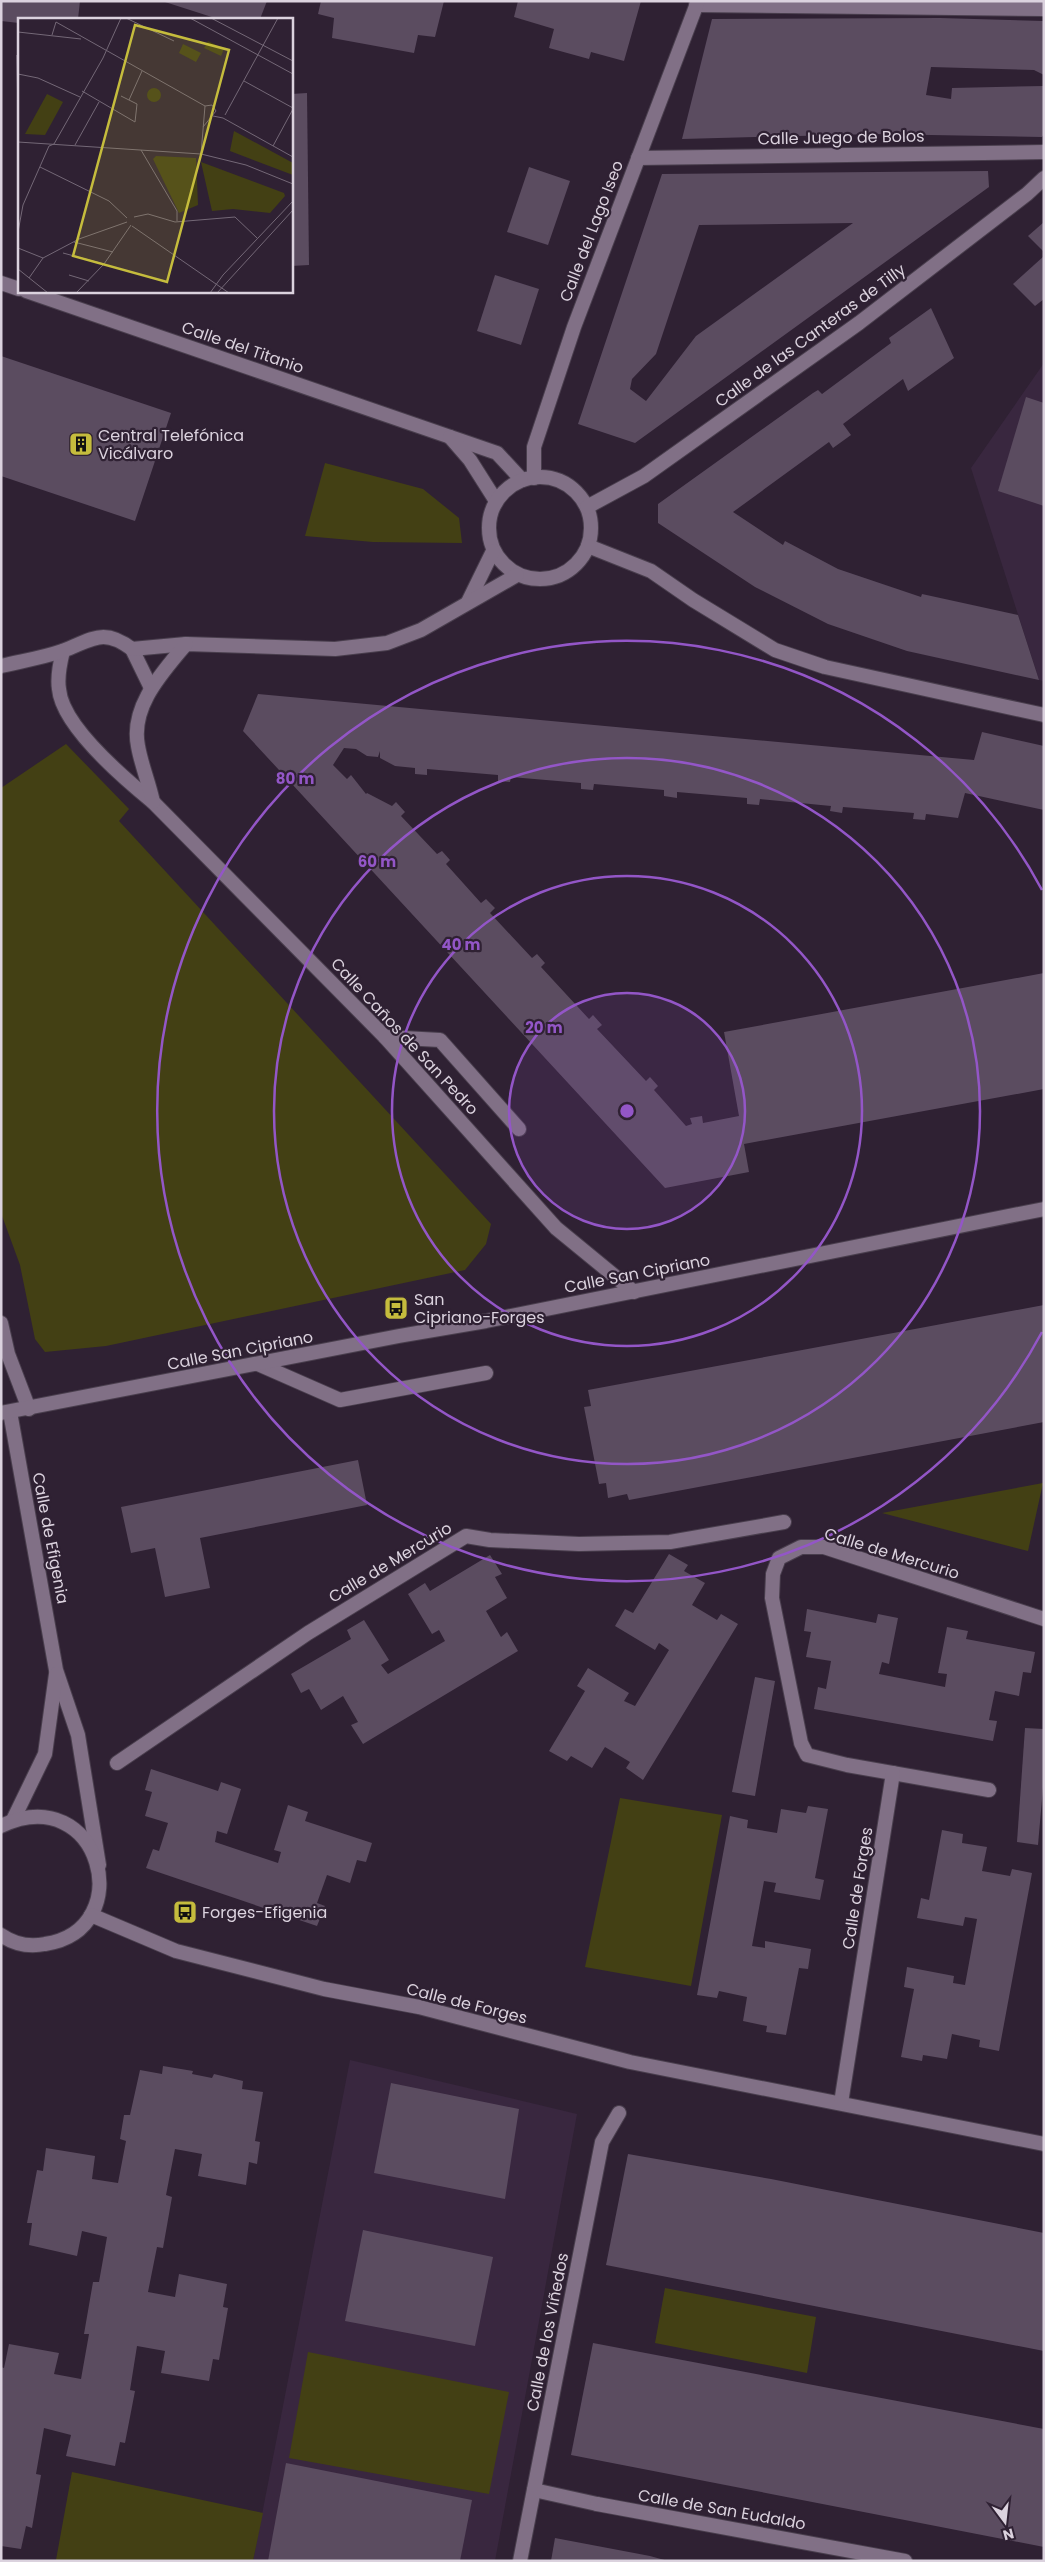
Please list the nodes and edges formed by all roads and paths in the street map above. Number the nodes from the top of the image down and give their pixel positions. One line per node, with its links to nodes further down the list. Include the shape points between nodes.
1 (697, 3): 2 (street); 4 (street, Calle del Lago Iseo)
2 (1044, 9)
3 (1044, 152): 4 (street, Calle Juego de Bolos)
4 (638, 158): 10 (street, Calle del Lago Iseo, via 574,327 534,446)
5 (1044, 178): 12 (street, Calle de las Canteras de Tilly, via 859,323 644,476)
6 (1, 283): 7 (street)
7 (18, 289)
8 (29, 292): 9 (street, Calle del Titanio)
9 (449, 436): 10 (street, Calle del Titanio, via 497,453); 11 (street, Calle del Titanio, via 470,460)
10 (528, 479): 11 (street, via 507,489); 12 (street, via 550,478 565,484)
11 (496, 501): 14 (street, via 489,517)
12 (587, 507): 13 (street, via 591,520)
13 (588, 546): 15 (street, via 580,561 567,572 534,580); 22 (street, via 652,571 775,650 825,668)
14 (494, 551): 15 (street, via 504,565); 16 (street)
15 (518, 575): 16 (street)
16 (468, 602): 17 (street, via 421,630 387,643 335,649)
17 (186, 644): 18 (street); 21 (street, Calle Caños de San Pedro)
18 (132, 649): 19 (street, via 122,641 106,636 90,638); 21 (street)
19 (62, 651): 20 (street); 23 (street, Calle Caños de San Pedro, via 58,690 69,715 121,776)
20 (1, 666)
21 (151, 688): 23 (street, Calle Caños de San Pedro, via 137,730)
22 (1044, 716)
23 (153, 802): 24 (street, Calle Caños de San Pedro)
24 (385, 1037): 25 (street, via 440,1040); 27 (street, Calle Caños de San Pedro, via 556,1228)
25 (519, 1129)
26 (1044, 1209): 27 (street, Calle San Cipriano)
27 (634, 1292): 29 (street, Calle San Cipriano)
28 (1, 1323): 31 (street, via 8,1354)
29 (258, 1364): 30 (street, via 340,1400); 31 (street, Calle San Cipriano)
30 (486, 1373)
31 (29, 1409): 32 (street, Calle San Cipriano)
32 (5, 1413): 35 (street, Calle de Efigenia)
33 (784, 1522): 36 (street, Calle de Mercurio, via 670,1542 579,1544 466,1536 308,1633)
34 (1044, 1619): 37 (street, Calle de Mercurio, via 824,1547 801,1547 779,1558 772,1598 800,1743 807,1754 819,1760)
35 (56, 1670): 39 (street, Calle de Efigenia, via 45,1754); 40 (street, Calle de Efigenia, via 78,1735)
36 (117, 1763)
37 (894, 1773): 38 (street); 43 (street, Calle de Forges)
38 (989, 1790)
39 (7, 1823): 40 (street, via 41,1816 64,1822 86,1840)
40 (99, 1865): 41 (street, Calle de Efigenia, via 100,1886)
41 (91, 1915): 42 (street, via 76,1932 52,1944 28,1945); 43 (street, Calle de Forges, via 176,1951 255,1972 373,2000 419,2007 630,2062)
42 (1, 1936)
43 (841, 2103): 45 (street, Calle de Forges)
44 (619, 2113): 46 (street, Calle de los Viñedos, via 602,2142)
45 (1044, 2144)
46 (534, 2490): 47 (street, Calle de los Viñedos); 48 (street, Calle de San Eudaldo)
47 (520, 2561)
48 (905, 2561)

